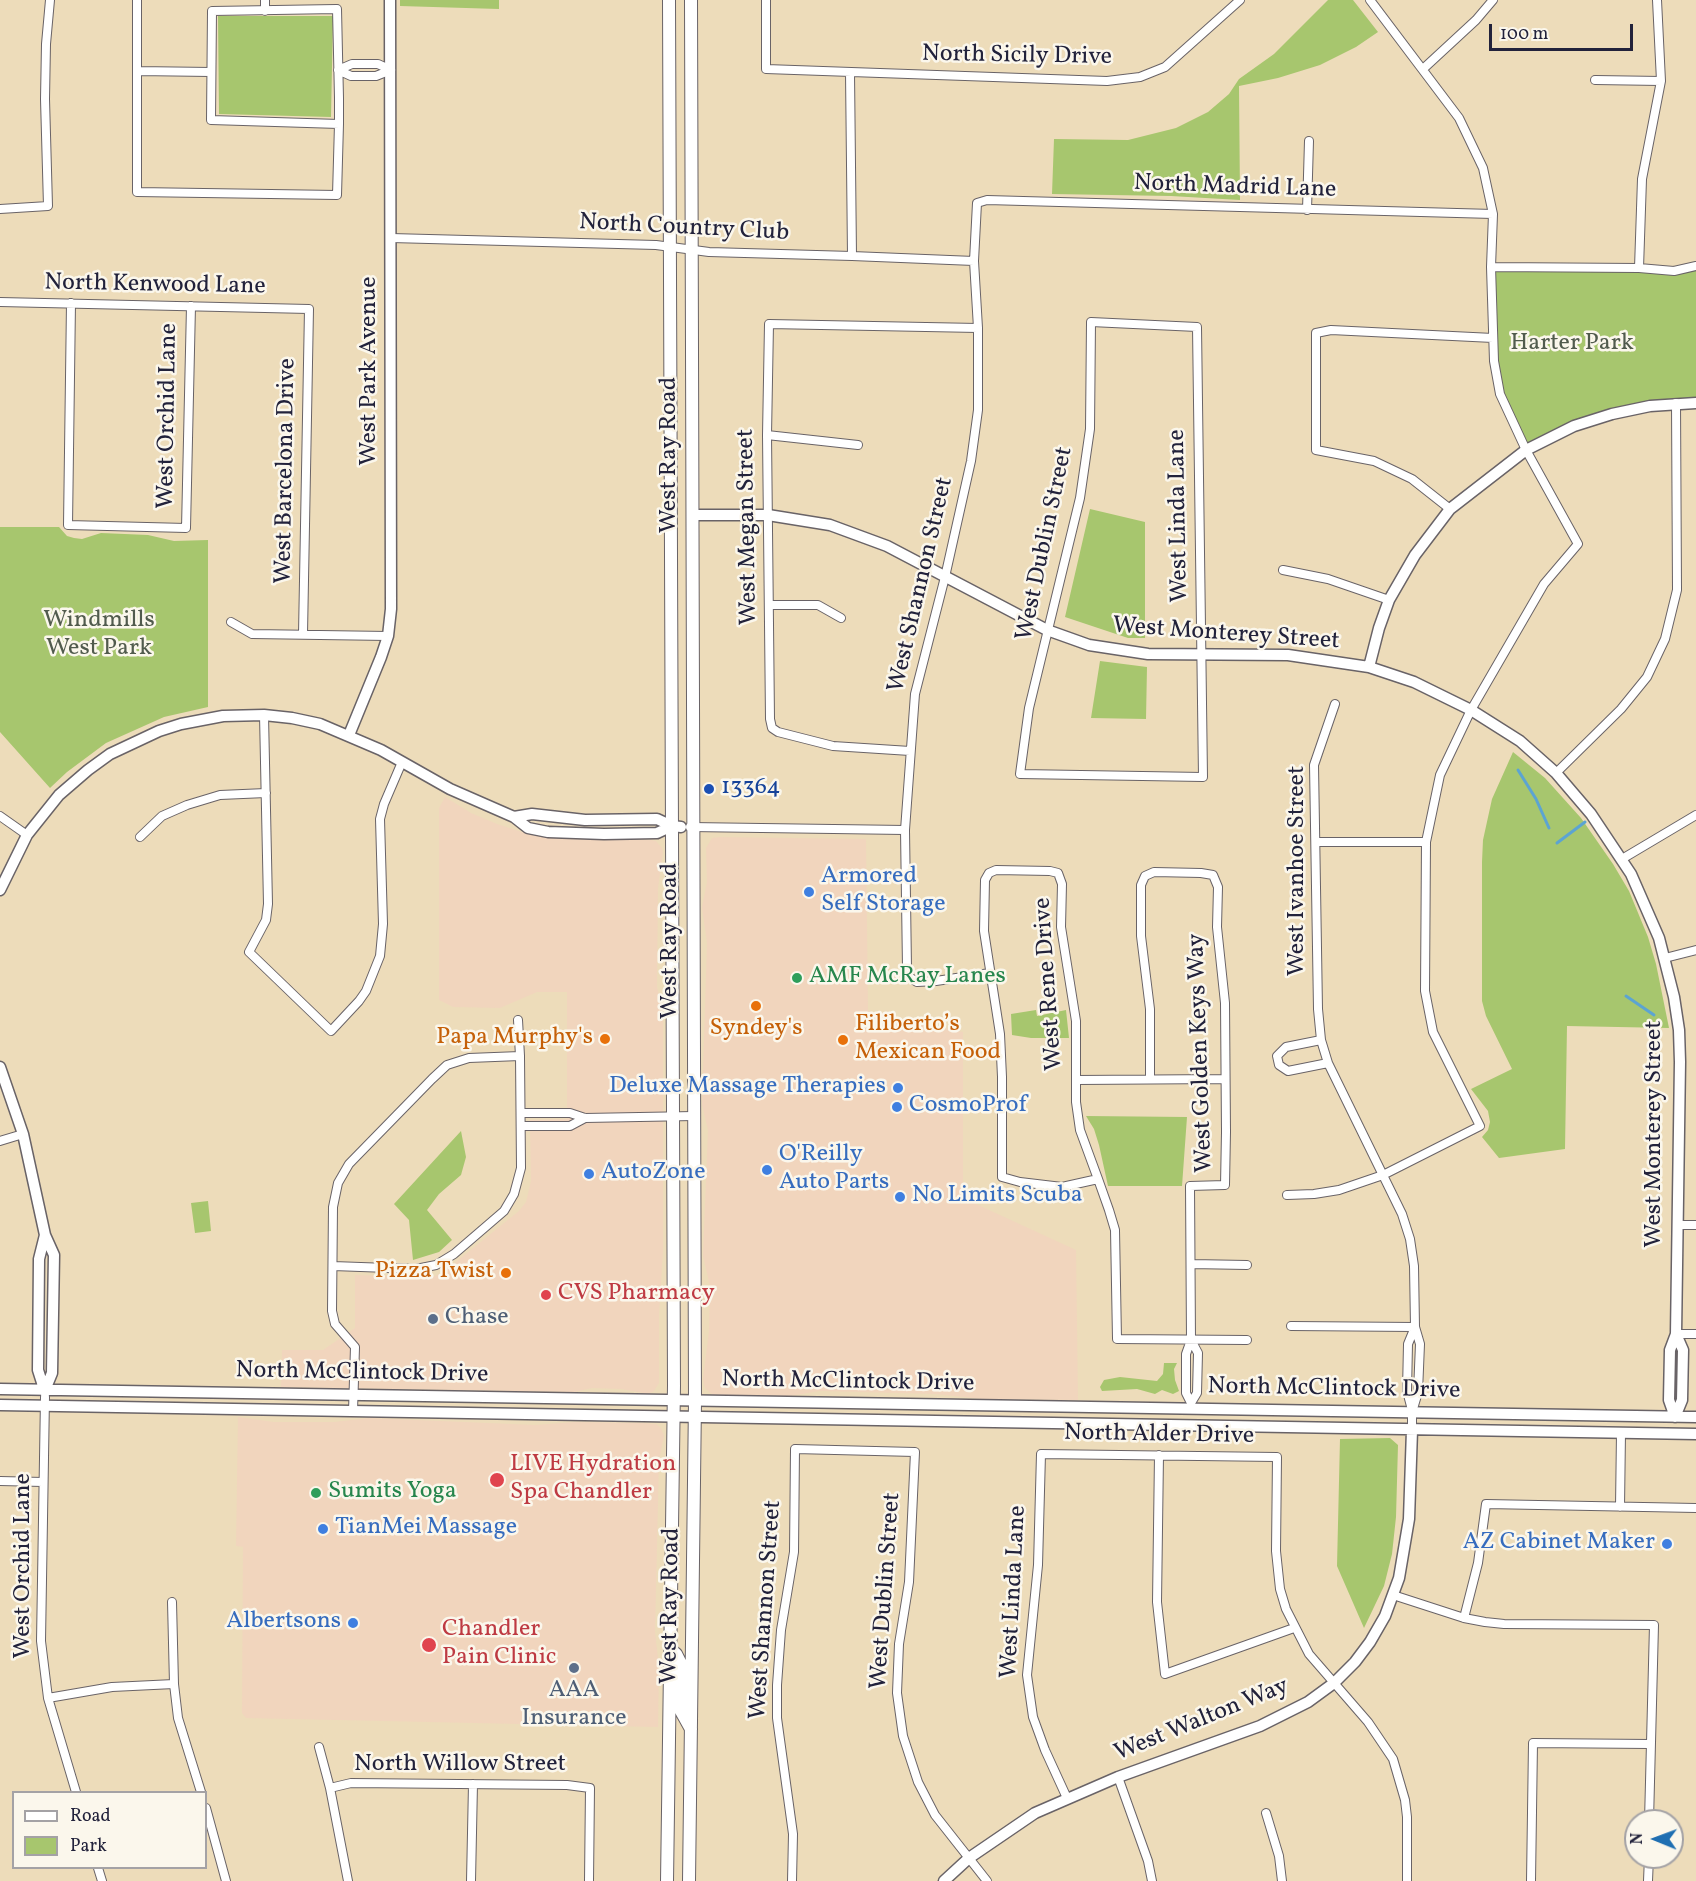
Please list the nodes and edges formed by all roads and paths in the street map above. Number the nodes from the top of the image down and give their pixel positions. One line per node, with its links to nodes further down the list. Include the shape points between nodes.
1 (50, 0): 24 (street, via 45,99 48,206)
2 (137, 0): 16 (street)
3 (265, 0): 12 (street)
4 (390, 0): 15 (street, West Park Avenue)
5 (669, 0): 28 (main road, West Ray Road)
6 (691, 0): 29 (main road, West Ray Road)
7 (766, 0): 18 (street, North Sicily Drive, via 766,69)
8 (1240, 0): 18 (street, North Sicily Drive, via 1165,67 1140,77 1107,81)
9 (1370, 0): 13 (street)
10 (1492, 0): 13 (street)
11 (1658, 0): 20 (street)
12 (265, 11): 14 (street, via 337,9); 17 (street, via 212,11)
13 (1423, 69): 26 (street, via 1458,118 1483,168)
14 (338, 70): 15 (street, via 351,76 376,76); 15 (street, via 352,64 378,64); 21 (street)
15 (391, 70): 27 (street, West Park Avenue)
16 (137, 71): 17 (street); 21 (street, via 137,192 337,195)
17 (211, 72): 21 (street, via 211,120)
18 (850, 73): 30 (street)
19 (1595, 80): 20 (street)
20 (1660, 81): 34 (street, via 1642,178)
21 (339, 124)
22 (1309, 141): 25 (street)
23 (977, 203): 25 (street, North Madrid Lane, via 987,200); 31 (street, West Shannon Street)
24 (0, 209)
25 (1307, 210): 26 (street, North Madrid Lane)
26 (1493, 214): 33 (street)
27 (391, 238): 28 (street, North Country Club); 58 (street, West Park Avenue, via 393,582)
28 (670, 247): 29 (street, North Country Club); 72 (main road, West Ray Road)
29 (691, 250): 30 (street, North Country Club); 48 (main road, West Ray Road)
30 (852, 256): 31 (street, North Country Club)
31 (974, 261): 40 (street, West Shannon Street)
32 (1696, 266): 34 (street, via 1674,271)
33 (1491, 267): 34 (street); 41 (street)
34 (1639, 268)
35 (0, 302): 36 (street, North Kenwood Lane)
36 (71, 303): 37 (street, North Kenwood Lane); 37 (street, West Orchid Lane, via 68,525 186,528)
37 (191, 306): 38 (street, North Kenwood Lane)
38 (309, 309): 57 (street, West Barcelona Drive)
39 (1091, 322): 56 (street, West Dublin Street, via 1090,429 1080,498); 59 (street, West Linda Lane, via 1197,327)
40 (978, 328): 44 (street, West Megan Street, via 769,324); 51 (street, West Shannon Street, via 978,410 971,461)
41 (1493, 338): 46 (street, via 1500,394); 47 (street, via 1331,330 1316,333 1316,450 1374,461 1412,479)
42 (1676, 403): 43 (street); 46 (street, via 1612,414 1574,426); 67 (street, via 1677,590 1665,639 1647,676 1621,709)
43 (1696, 403)
44 (767, 435): 45 (street); 49 (street, West Megan Street)
45 (858, 445)
46 (1526, 450): 47 (street); 62 (street, via 1578,544 1544,584)
47 (1450, 509): 52 (street, via 1415,555)
48 (693, 515): 49 (street, West Monterey Street); 72 (main road, West Ray Road)
49 (768, 515): 51 (street, West Monterey Street, via 830,525 887,546); 53 (street, West Megan Street)
50 (1283, 570): 52 (street, via 1328,579)
51 (945, 577): 56 (street, West Monterey Street); 65 (street, West Shannon Street, via 915,694)
52 (1389, 600): 60 (street)
53 (770, 605): 54 (street, via 818,604); 65 (street, West Megan Street, via 772,728 833,746)
54 (841, 618)
55 (231, 621): 57 (street, via 252,634)
56 (1047, 630): 59 (street, West Monterey Street, via 1099,646 1148,654); 68 (street, West Dublin Street, via 1029,708 1020,774)
57 (303, 634): 58 (street)
58 (388, 636): 64 (street, West Park Avenue)
59 (1201, 655): 60 (street, West Monterey Street, via 1288,655); 68 (street, West Linda Lane)
60 (1369, 667): 62 (street, West Monterey Street, via 1414,682)
61 (1335, 704): 76 (street, West Ivanhoe Street, via 1314,765)
62 (1471, 710): 67 (street, West Monterey Street, via 1520,741); 77 (street, via 1440,775)
63 (264, 715): 64 (street, via 306,720); 69 (street); 74 (street, via 205,719 137,740 110,754 71,784)
64 (349, 735): 66 (street)
65 (909, 751): 73 (street, West Shannon Street)
66 (402, 762): 69 (street, via 380,819 380,956 366,991 331,1031 249,952 266,920 268,904); 72 (street, via 450,789 514,817 532,814 585,820 657,819)
67 (1556, 773): 78 (street, West Monterey Street, via 1591,813)
68 (1203, 777)
69 (266, 793): 75 (street, via 220,795 187,805 162,816)
70 (1696, 815): 78 (street)
71 (0, 816): 74 (street)
72 (682, 827): 73 (street); 92 (main road, West Ray Road); 93 (main road, West Ray Road)
73 (905, 830): 82 (street, West Shannon Street, via 909,977 917,982)
74 (27, 835): 79 (street)
75 (140, 837)
76 (1316, 842): 77 (street); 84 (street, West Ivanhoe Street)
77 (1426, 842): 98 (street, via 1425,991 1433,1032 1480,1126)
78 (1622, 859): 81 (street, West Monterey Street, via 1643,899)
79 (0, 890)
80 (1696, 950): 81 (street)
81 (1665, 958): 102 (street, West Monterey Street, via 1679,1038)
82 (990, 973): 90 (street, West Rene Drive, via 984,931 985,880 989,873 1058,873 1062,884 1061,927 1076,1020); 99 (street, via 1002,1077 1002,1177 1062,1187)
83 (518, 1020): 85 (street)
84 (1321, 1040): 86 (street, West Ivanhoe Street); 86 (street, via 1286,1047 1277,1056 1279,1065 1288,1071)
85 (520, 1056): 91 (street); 105 (street, via 469,1058 447,1065 350,1164 334,1196)
86 (1328, 1063): 98 (street, West Ivanhoe Street)
87 (0, 1066): 96 (street)
88 (1150, 1079): 89 (street); 89 (street, West Golden Keys Way, via 1150,1010 1141,936 1141,885 1145,876 1154,873 1202,873 1213,875 1218,887); 90 (street)
89 (1225, 1079): 103 (street, West Golden Keys Way, via 1225,1185 1190,1186)
90 (1076, 1080): 99 (street, West Rene Drive, via 1080,1130)
91 (521, 1113): 94 (street, via 570,1113); 95 (street)
92 (694, 1116): 93 (street); 116 (main road, West Ray Road)
93 (673, 1117): 94 (street); 115 (main road, West Ray Road)
94 (585, 1118): 95 (street, via 570,1126)
95 (521, 1126): 105 (street, via 520,1176 512,1200 499,1217 454,1254 435,1265 416,1269)
96 (23, 1134): 97 (street); 114 (street, via 45,1234 54,1255 52,1373)
97 (0, 1142)
98 (1383, 1175): 100 (street, via 1339,1190); 107 (street, West Ivanhoe Street, via 1410,1239)
99 (1098, 1179): 110 (street, West Rene Drive, via 1114,1230 1117,1339)
100 (1287, 1195)
101 (1696, 1224): 102 (street)
102 (1678, 1225): 108 (street, West Monterey Street)
103 (1191, 1264): 104 (street); 110 (street, West Golden Keys Way)
104 (1247, 1265)
105 (333, 1266): 113 (street, via 335,1324 355,1347)
106 (1291, 1326): 107 (street)
107 (1415, 1327): 120 (street, West Ivanhoe Street, via 1408,1344 1407,1391)
108 (1676, 1334): 109 (street); 121 (street, West Monterey Street, via 1670,1350 1670,1400)
109 (1696, 1334)
110 (1191, 1340): 111 (street); 118 (street, West Golden Keys Way, via 1186,1354 1186,1393)
111 (1247, 1340)
112 (0, 1389): 114 (street, North McClintock Drive)
113 (353, 1394): 114 (street, North McClintock Drive); 115 (street, North McClintock Drive); 119 (street)
114 (45, 1398): 117 (street, North McClintock Drive); 119 (street, North McClintock Drive); 132 (street, West Orchid Lane)
115 (674, 1401): 116 (street, North McClintock Drive); 123 (main road, West Ray Road)
116 (695, 1401): 118 (street, North McClintock Drive); 124 (main road, West Ray Road)
117 (0, 1405)
118 (1191, 1406): 120 (street, North McClintock Drive)
119 (352, 1411): 123 (street, North McClintock Drive)
120 (1412, 1412): 121 (street, North McClintock Drive); 125 (street, West Ivanhoe Street)
121 (1675, 1417): 122 (street, North McClintock Drive)
122 (1696, 1417)
123 (673, 1418): 124 (street, North McClintock Drive); 139 (main road, West Ray Road)
124 (695, 1418): 125 (street, North McClintock Drive); 143 (main road, West Ray Road)
125 (1412, 1430): 126 (street, North McClintock Drive); 135 (street, West Walton Way, via 1407,1537)
126 (1620, 1433): 127 (street, North McClintock Drive); 133 (street)
127 (1696, 1434)
128 (795, 1449): 155 (street, West Dublin Street, via 915,1452 909,1582 899,1644 897,1693 903,1736 918,1782 935,1815); 162 (street, West Shannon Street, via 794,1552 781,1630 777,1685 777,1718 793,1834)
129 (1041, 1454): 130 (street, North Alder Drive); 151 (street, West Linda Lane, via 1038,1565 1027,1675 1033,1717)
130 (1159, 1455): 138 (street, North Alder Drive, via 1276,1457 1277,1569); 138 (street, via 1157,1602 1166,1674)
131 (0, 1481): 132 (street)
132 (43, 1482): 142 (street, West Orchid Lane, via 40,1641)
133 (1620, 1507): 134 (street); 137 (street, via 1486,1504 1478,1563)
134 (1696, 1508)
135 (1394, 1595): 137 (street); 140 (street, West Walton Way, via 1370,1642)
136 (172, 1602): 141 (street)
137 (1464, 1618): 144 (street, via 1504,1624 1654,1625)
138 (1294, 1628): 140 (street, via 1309,1654)
139 (670, 1649): 143 (main road, via 681,1664 681,1711); 160 (main road, West Ray Road)
140 (1334, 1683): 146 (street, West Walton Way, via 1308,1702 1260,1726); 167 (street, via 1368,1722 1392,1759 1405,1800)
141 (174, 1684): 142 (street, via 112,1687); 150 (street, via 178,1718)
142 (48, 1698): 149 (street, West Orchid Lane)
143 (691, 1730): 161 (main road, West Ray Road)
144 (1650, 1744): 152 (street); 168 (street, via 1533,1743)
145 (319, 1747): 148 (street)
146 (1118, 1777): 151 (street, West Walton Way); 165 (street)
147 (473, 1784): 148 (street, North Willow Street, via 351,1783); 158 (street); 159 (street, North Willow Street, via 590,1788)
148 (330, 1788): 157 (street)
149 (76, 1791)
150 (201, 1791)
151 (1067, 1798): 155 (street, West Walton Way, via 1014,1826)
152 (1649, 1809)
153 (207, 1812): 156 (street)
154 (1266, 1813): 166 (street)
155 (969, 1858): 163 (street, West Walton Way); 164 (street, West Dublin Street)
156 (226, 1881)
157 (348, 1881)
158 (471, 1881)
159 (589, 1881)
160 (667, 1881)
161 (689, 1881)
162 (792, 1881)
163 (944, 1881)
164 (987, 1881)
165 (1152, 1881)
166 (1282, 1881)
167 (1407, 1881)
168 (1531, 1881)

